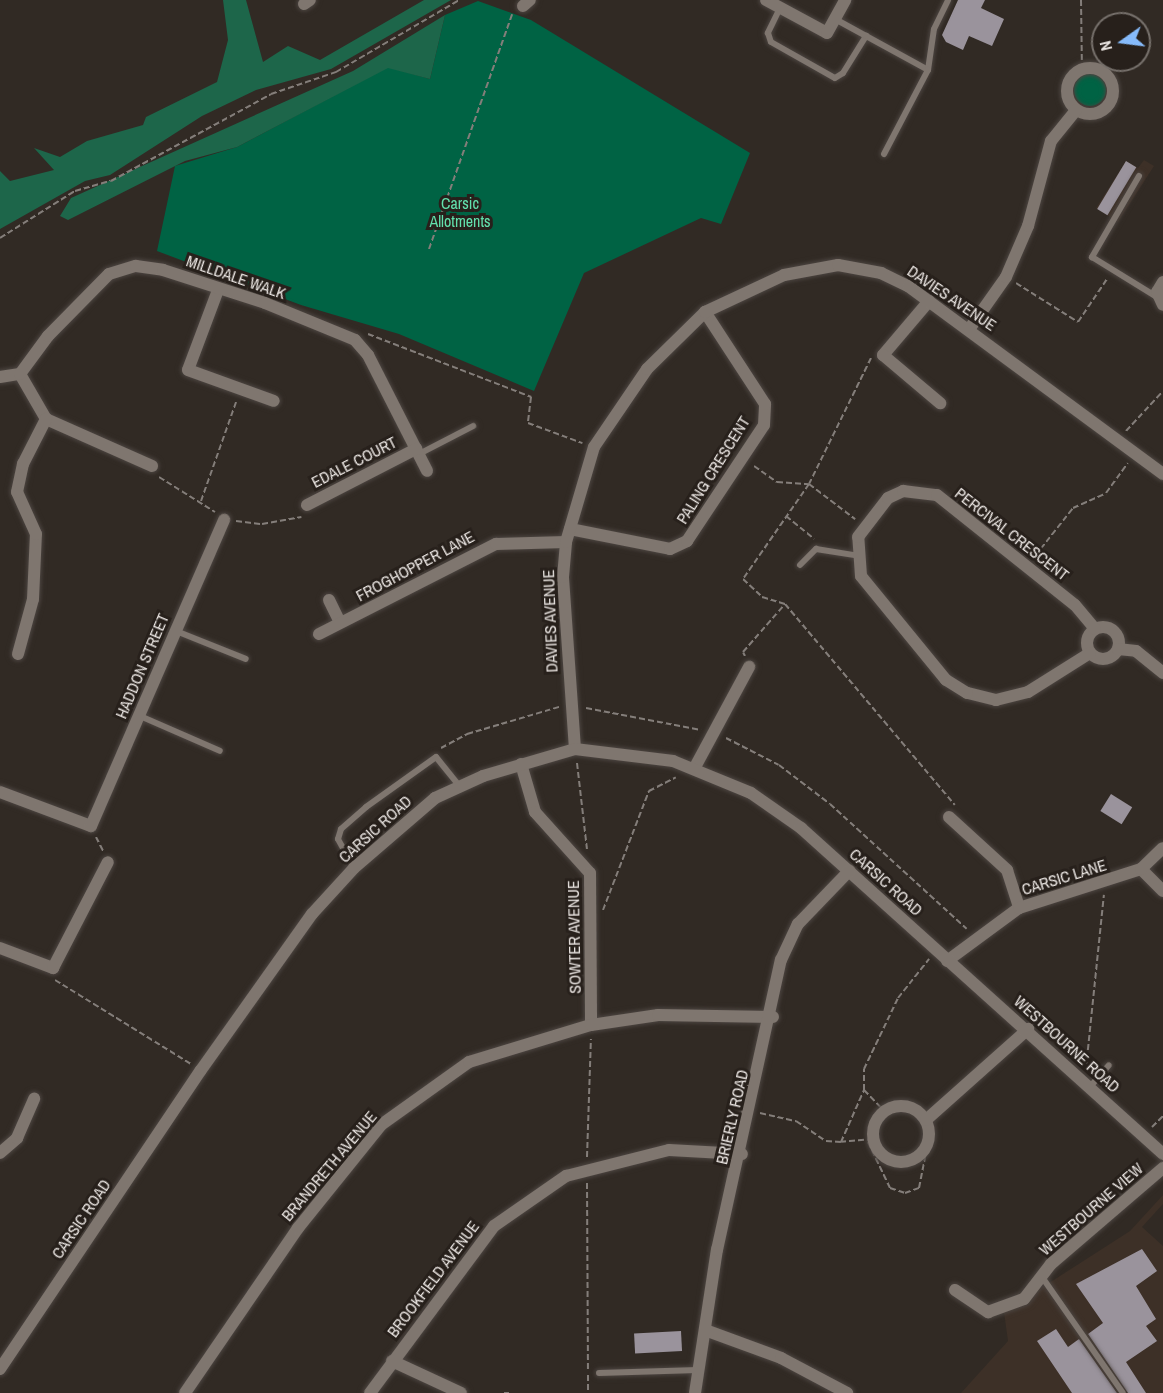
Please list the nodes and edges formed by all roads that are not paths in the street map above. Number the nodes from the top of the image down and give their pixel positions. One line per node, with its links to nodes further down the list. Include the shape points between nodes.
1 (766, 0): 4 (street)
2 (845, 0): 5 (street)
3 (948, 0): 7 (lane, via 934,29)
4 (780, 8): 5 (street, via 827,33); 6 (lane, via 768,33 771,42 835,78 843,73)
5 (834, 19): 6 (lane)
6 (866, 36): 7 (lane)
7 (928, 70): 9 (lane)
8 (1076, 110): 8 (street, via 1099,113 1113,95 1105,73 1082,70 1067,92); 16 (street, via 1051,141 1028,225 1005,277)
9 (884, 154)
10 (1139, 176): 14 (lane, via 1092,253 1094,261)
11 (1163, 282): 14 (street)
12 (218, 290): 17 (street, MILLDALE WALK, via 154,268 136,266 109,274 48,336); 19 (street, via 188,370); 23 (street, MILLDALE WALK, via 265,303 355,340 368,355)
13 (929, 301): 15 (street, DAVIES AVENUE, via 881,273 838,265 784,275); 16 (street, DAVIES AVENUE); 20 (street, via 883,355)
14 (1160, 301)
15 (705, 312): 29 (street, DAVIES AVENUE, via 647,369 594,447); 29 (street, PALING CRESCENT, via 765,404 764,425 687,541 670,549)
16 (970, 328): 26 (street, DAVIES AVENUE)
17 (20, 374): 18 (street); 21 (street)
18 (0, 377)
19 (274, 401)
20 (940, 404)
21 (46, 419): 24 (street); 40 (street, via 23,464 17,492 36,534 33,599)
22 (473, 426): 23 (lane)
23 (417, 452): 25 (street); 27 (street, EDALE COURT)
24 (152, 466)
25 (427, 471)
26 (1163, 474)
27 (307, 505)
28 (224, 520): 36 (street, HADDON STREET)
29 (570, 529): 30 (street, DAVIES AVENUE)
30 (566, 543): 34 (street, FROGHOPPER LANE, via 496,544); 45 (street, DAVIES AVENUE, via 563,577)
31 (855, 555): 32 (lane, via 816,549); 35 (street, PERCIVAL CRESCENT, via 863,526 888,498 922,490 937,495 1075,604); 39 (street, via 861,576 946,680 967,693 996,700 1028,692 1078,665)
32 (800, 565)
33 (329, 600): 34 (street)
34 (340, 623): 37 (street, FROGHOPPER LANE)
35 (1095, 629): 38 (street, PERCIVAL CRESCENT, via 1113,631); 39 (street, via 1087,642)
36 (176, 631): 41 (lane); 44 (street, HADDON STREET)
37 (319, 634)
38 (1118, 649): 39 (street, via 1105,658); 43 (street, via 1136,651)
39 (1090, 653)
40 (18, 654)
41 (246, 659)
42 (749, 667): 48 (street)
43 (1163, 673)
44 (139, 715): 46 (lane); 50 (street, HADDON STREET, via 91,826)
45 (575, 749): 47 (street, CARSIC ROAD); 48 (street, CARSIC ROAD)
46 (220, 751)
47 (520, 764): 49 (street, CARSIC ROAD); 62 (street, SOWTER AVENUE, via 535,812 590,873)
48 (695, 766): 56 (street, CARSIC ROAD, via 752,793)
49 (459, 787): 54 (street, CARSIC ROAD, via 435,798); 54 (lane, via 436,757 366,807 341,829 338,839)
50 (0, 792)
51 (949, 817): 58 (street, via 1007,870)
52 (1163, 848): 55 (street, CARSIC LANE)
53 (108, 862): 59 (street, via 53,968)
54 (354, 868): 76 (street, CARSIC ROAD, via 312,914 201,1070)
55 (1140, 869): 57 (street); 58 (street, CARSIC LANE)
56 (849, 871): 60 (street, CARSIC ROAD); 61 (street, BRIERLY ROAD, via 798,924 781,960)
57 (1163, 891)
58 (1019, 908): 60 (street, CARSIC LANE)
59 (0, 948)
60 (947, 961): 63 (street, WESTBOURNE ROAD)
61 (772, 1017): 62 (street, BRANDRETH AVENUE, via 657,1015); 69 (street, BRIERLY ROAD)
62 (591, 1025): 79 (street, BRANDRETH AVENUE, via 469,1062 381,1125 298,1228)
63 (1028, 1029): 65 (street, WESTBOURNE ROAD); 67 (street)
64 (1109, 1065): 65 (lane)
65 (1087, 1085): 70 (street, WESTBOURNE ROAD)
66 (34, 1100): 68 (street, via 17,1138)
67 (926, 1120): 67 (street, via 928,1142 916,1158 898,1162 882,1155 870,1140 874,1123 884,1111 912,1108)
68 (0, 1153)
69 (742, 1154): 74 (street, BRIERLY ROAD); 75 (street, BROOKFIELD AVENUE, via 669,1150 566,1176 494,1226)
70 (1163, 1154)
71 (1163, 1168): 72 (street, WESTBOURNE VIEW)
72 (1041, 1277): 73 (street, WESTBOURNE VIEW, via 1024,1299 988,1312); 84 (lane)
73 (955, 1290)
74 (705, 1330): 77 (street, BRIERLY ROAD); 83 (street, via 781,1358)
75 (393, 1361): 80 (street, BROOKFIELD AVENUE); 81 (street)
76 (0, 1369)
77 (698, 1370): 78 (lane); 82 (street, BRIERLY ROAD)
78 (599, 1373)
79 (189, 1392)
80 (370, 1393)
81 (461, 1393)
82 (695, 1393)
83 (846, 1393)
84 (1123, 1393)

